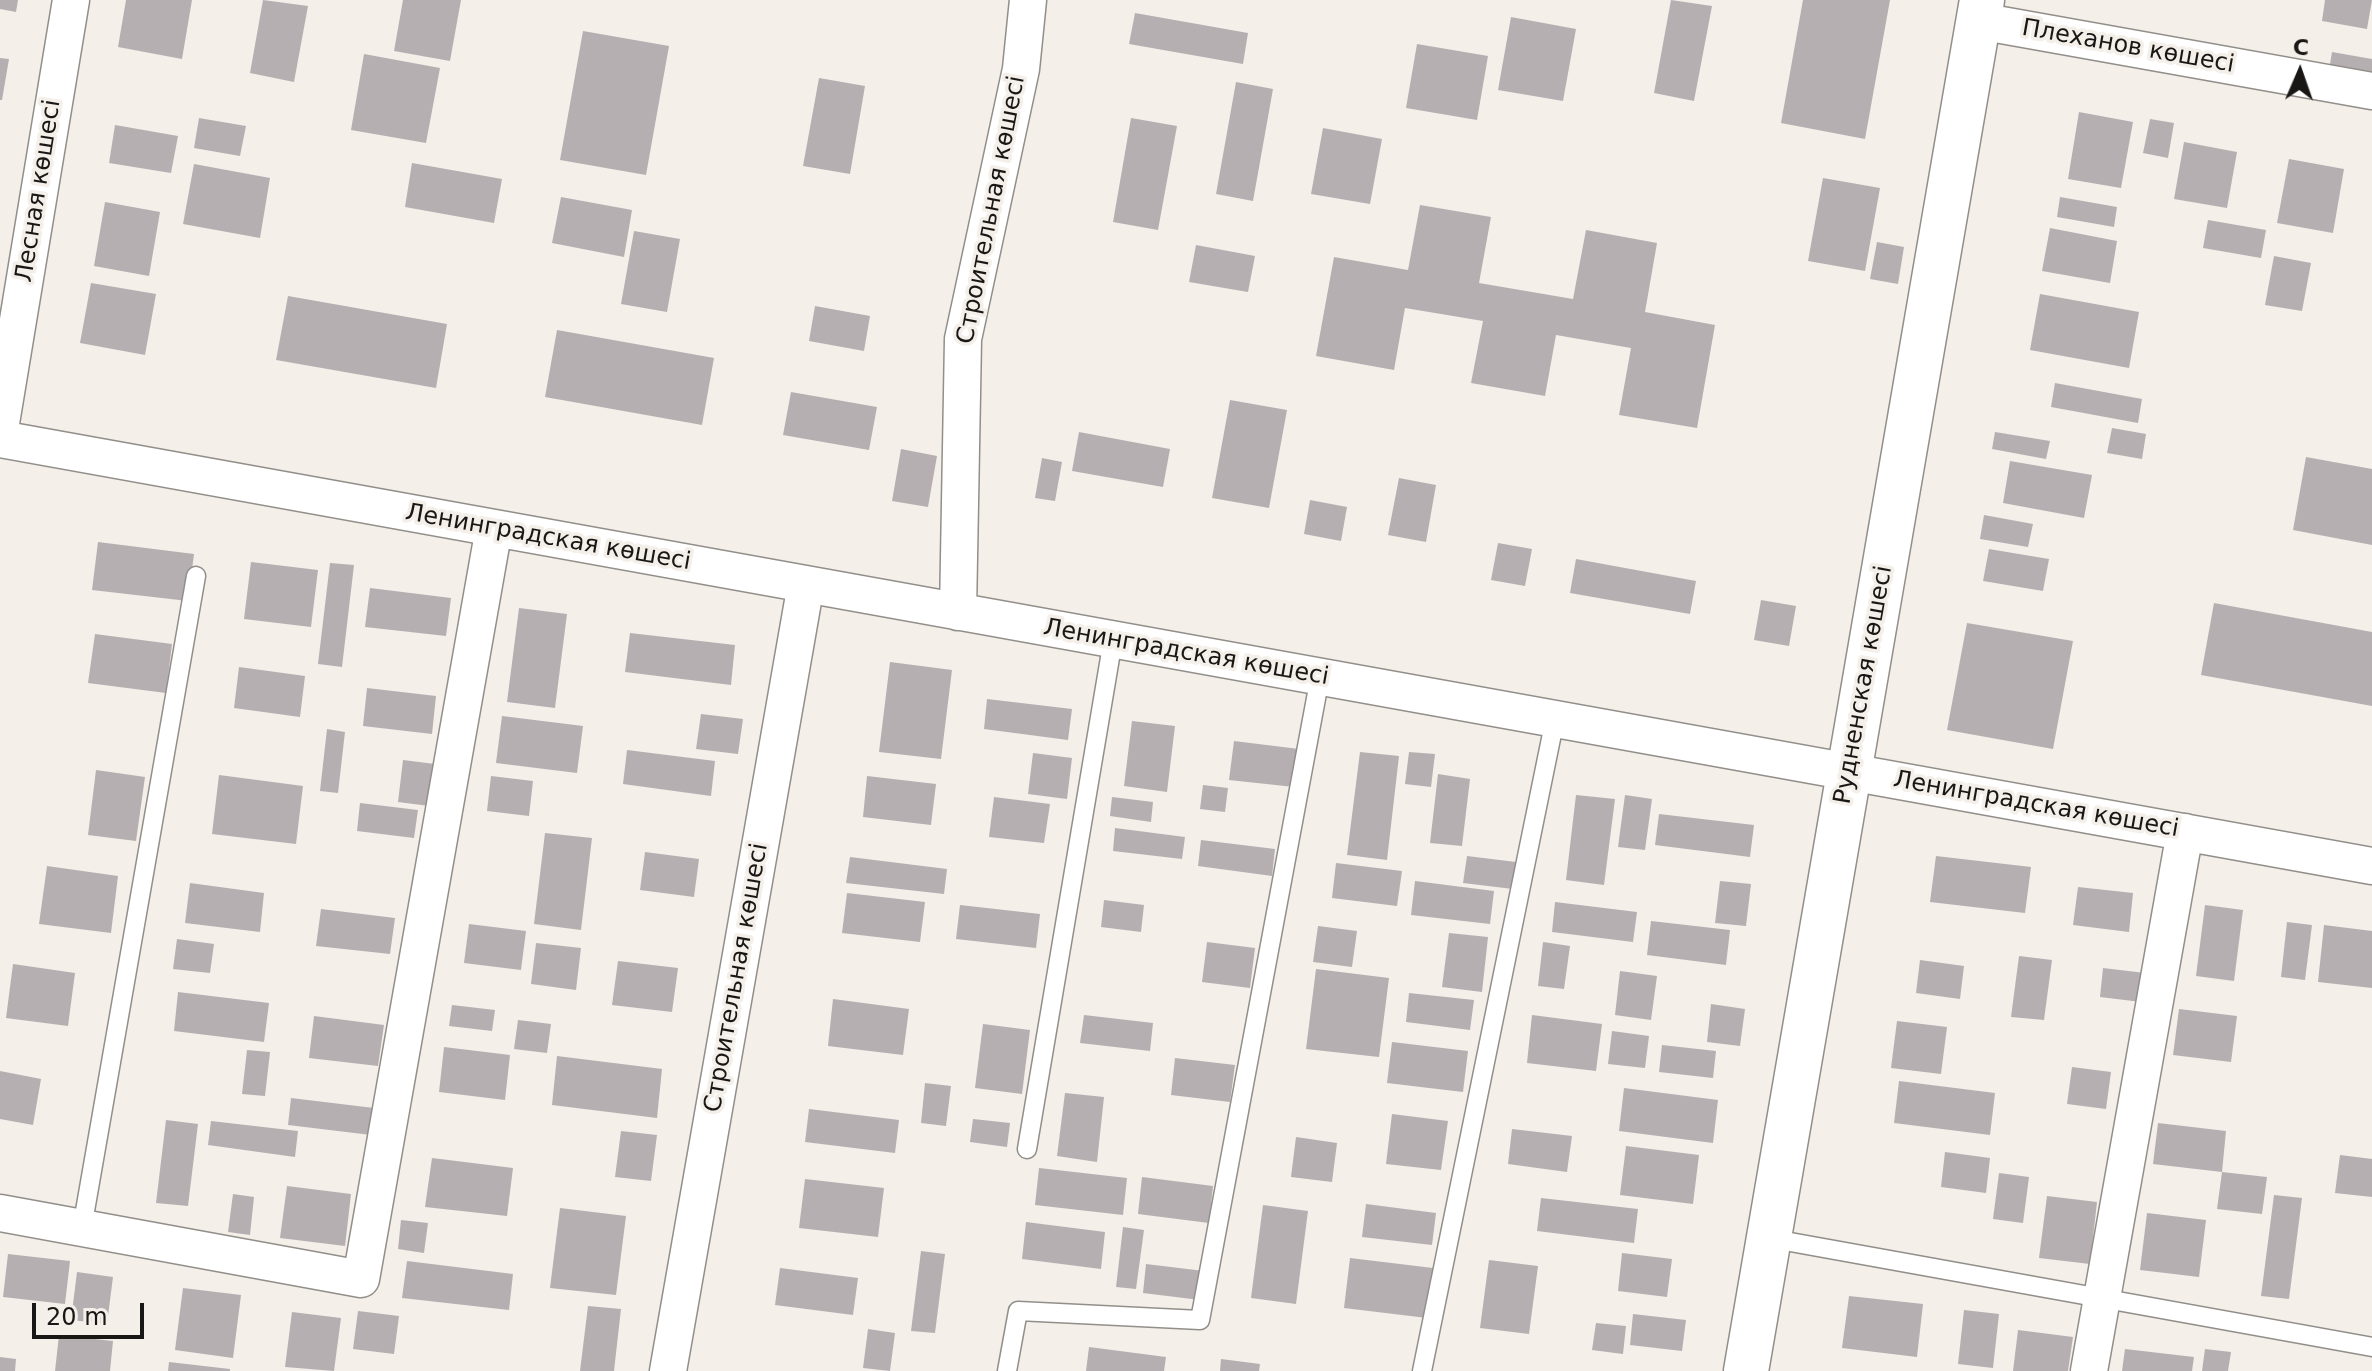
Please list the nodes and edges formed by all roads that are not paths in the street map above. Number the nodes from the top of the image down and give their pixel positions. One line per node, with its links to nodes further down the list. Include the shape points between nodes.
1 (71, 0): 5 (street, Лесная көшесі)
2 (1028, 0): 10 (street, Строительная көшесі, via 1021,69 963,339)
3 (1980, 10): 4 (street, Плеханов көшесі); 14 (street, Рудненская көшесі)
4 (2372, 91)
5 (0, 429)
6 (0, 439): 7 (street, Ленинградская көшесі)
7 (494, 528): 9 (street, Ленинградская көшесі); 19 (street, via 361,1279)
8 (196, 576): 19 (lane)
9 (806, 584): 10 (street, Ленинградская көшесі); 23 (street, Строительная көшесі)
10 (958, 612): 11 (street, Ленинградская көшесі)
11 (1113, 640): 12 (street, Ленинградская көшесі); 17 (lane)
12 (1320, 677): 13 (street, Ленинградская көшесі); 24 (lane, via 1200,1320 1018,1311)
13 (1555, 719): 14 (street, Ленинградская көшесі); 25 (lane)
14 (1849, 772): 15 (street, Ленинградская көшесі); 20 (street, Рудненская көшесі)
15 (2185, 832): 16 (street, Ленинградская көшесі); 21 (street)
16 (2372, 866)
17 (1027, 1149)
18 (0, 1213): 19 (street)
19 (82, 1228)
20 (1768, 1238): 21 (lane); 26 (street, Рудненская көшесі)
21 (2100, 1298): 22 (lane); 27 (street)
22 (2372, 1347)
23 (668, 1371)
24 (1007, 1371)
25 (1422, 1371)
26 (1746, 1371)
27 (2089, 1371)

